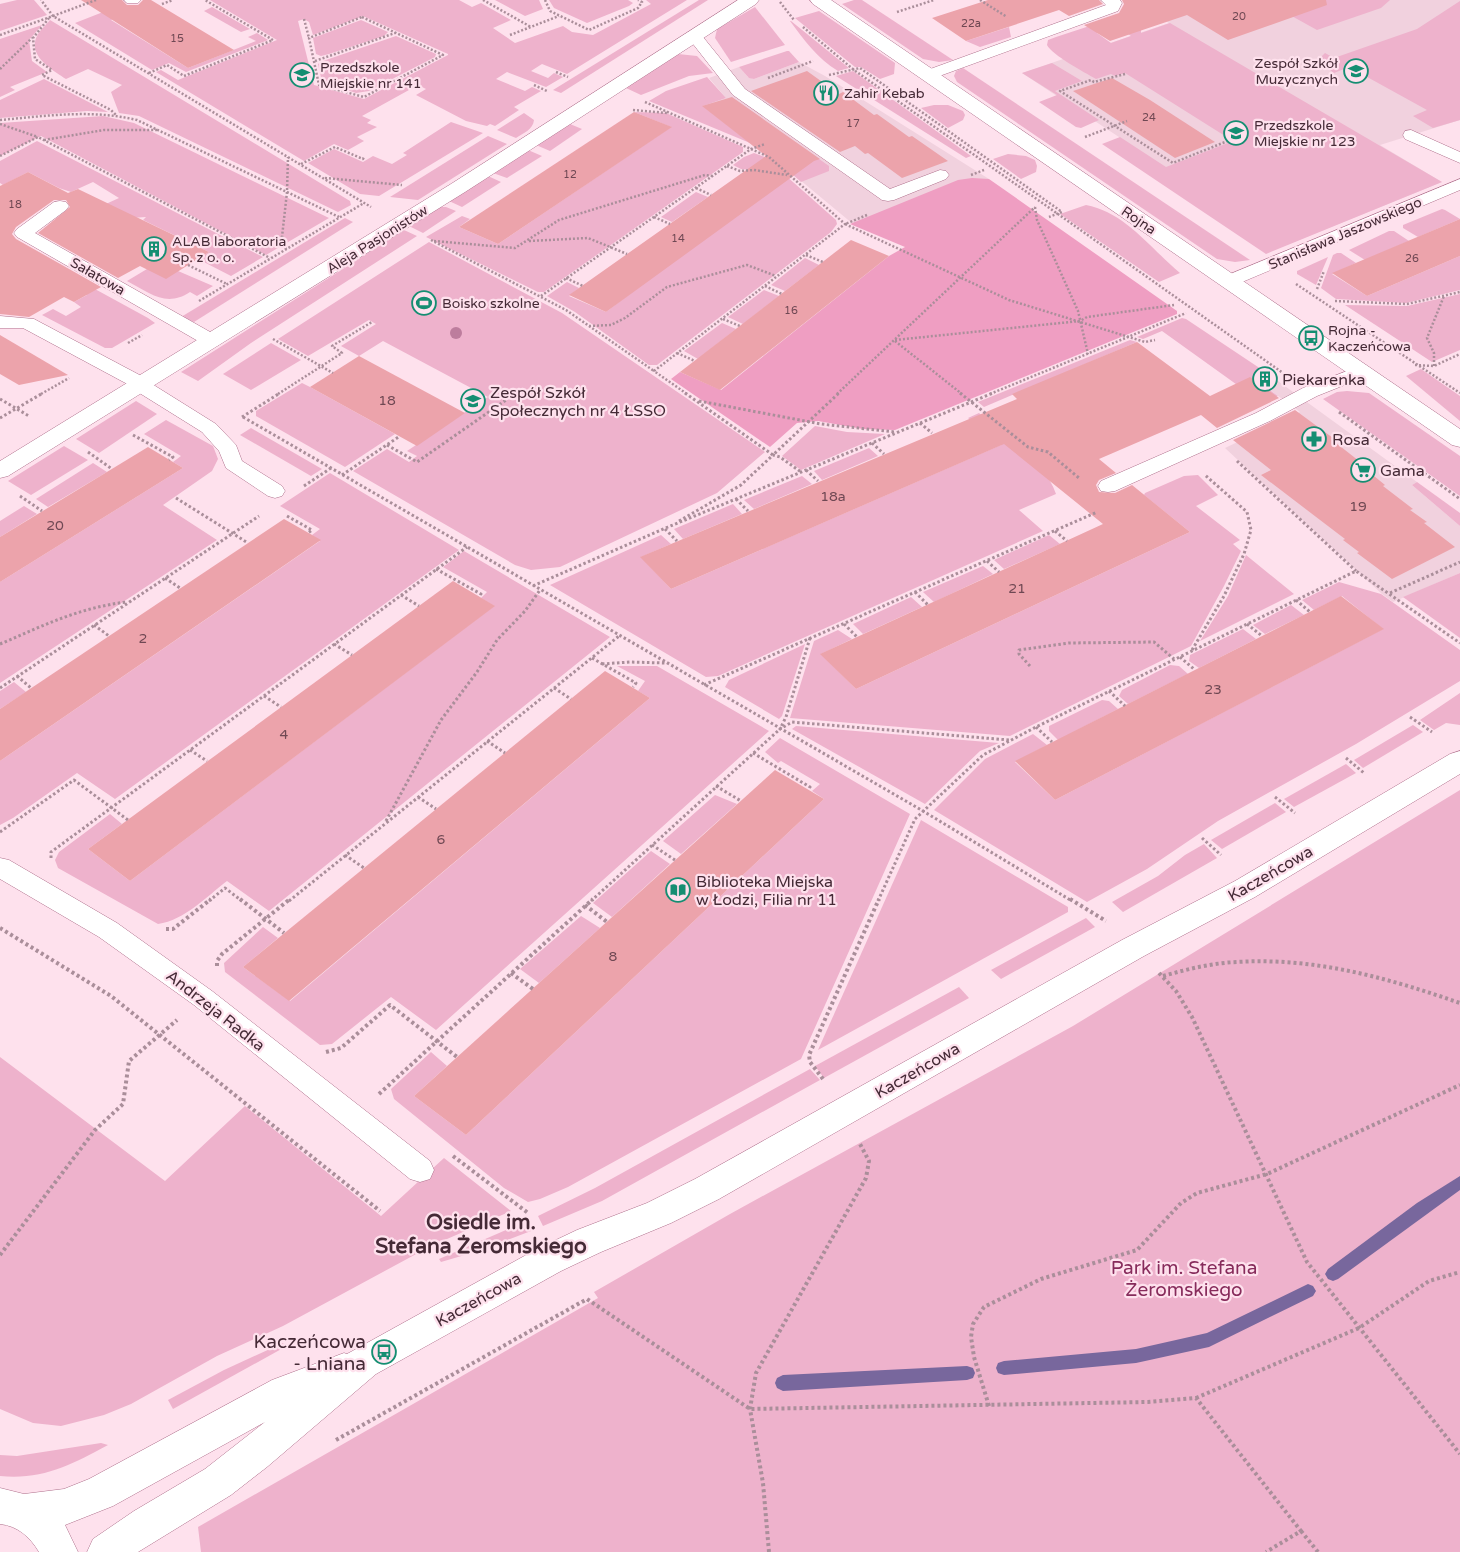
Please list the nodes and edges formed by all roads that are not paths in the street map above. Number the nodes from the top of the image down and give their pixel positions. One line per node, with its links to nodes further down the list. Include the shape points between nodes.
1 (750, 0): 4 (street, Aleja Pasjonistów)
2 (819, 0): 5 (street, Rojna)
3 (1109, 0): 5 (lane, via 1114,3 1113,8)
4 (694, 36): 8 (lane, via 739,92 888,196); 13 (street, Aleja Pasjonistów)
5 (928, 74): 11 (street, Rojna)
6 (1411, 134): 7 (lane)
7 (1460, 158)
8 (940, 176)
9 (1460, 184): 11 (lane, Stanisława Jaszowskiego)
10 (60, 206): 13 (lane, Sałatowa, via 23,233)
11 (1229, 282): 14 (street, Rojna)
12 (0, 322): 15 (lane, via 27,323)
13 (212, 341): 15 (street, Aleja Pasjonistów)
14 (1360, 372): 16 (street, Rojna); 18 (lane)
15 (141, 384): 17 (street, Aleja Pasjonistów); 19 (lane, via 209,428 229,449 233,464)
16 (1460, 440)
17 (0, 471)
18 (1108, 486)
19 (275, 491)
20 (1460, 761): 23 (street, Kaczeńcowa, via 1245,889 1133,948 707,1189 550,1260)
21 (0, 867): 22 (lane, Andrzeja Radka, via 108,930 203,998)
22 (420, 1170)
23 (364, 1362): 24 (street, Kaczeńcowa, via 285,1392 100,1493 64,1507); 25 (street, Kaczeńcowa, via 254,1455)
24 (12, 1509): 26 (street, via 39,1521)
25 (140, 1538): 27 (street, Kaczeńcowa)
26 (59, 1552)
27 (106, 1552)

